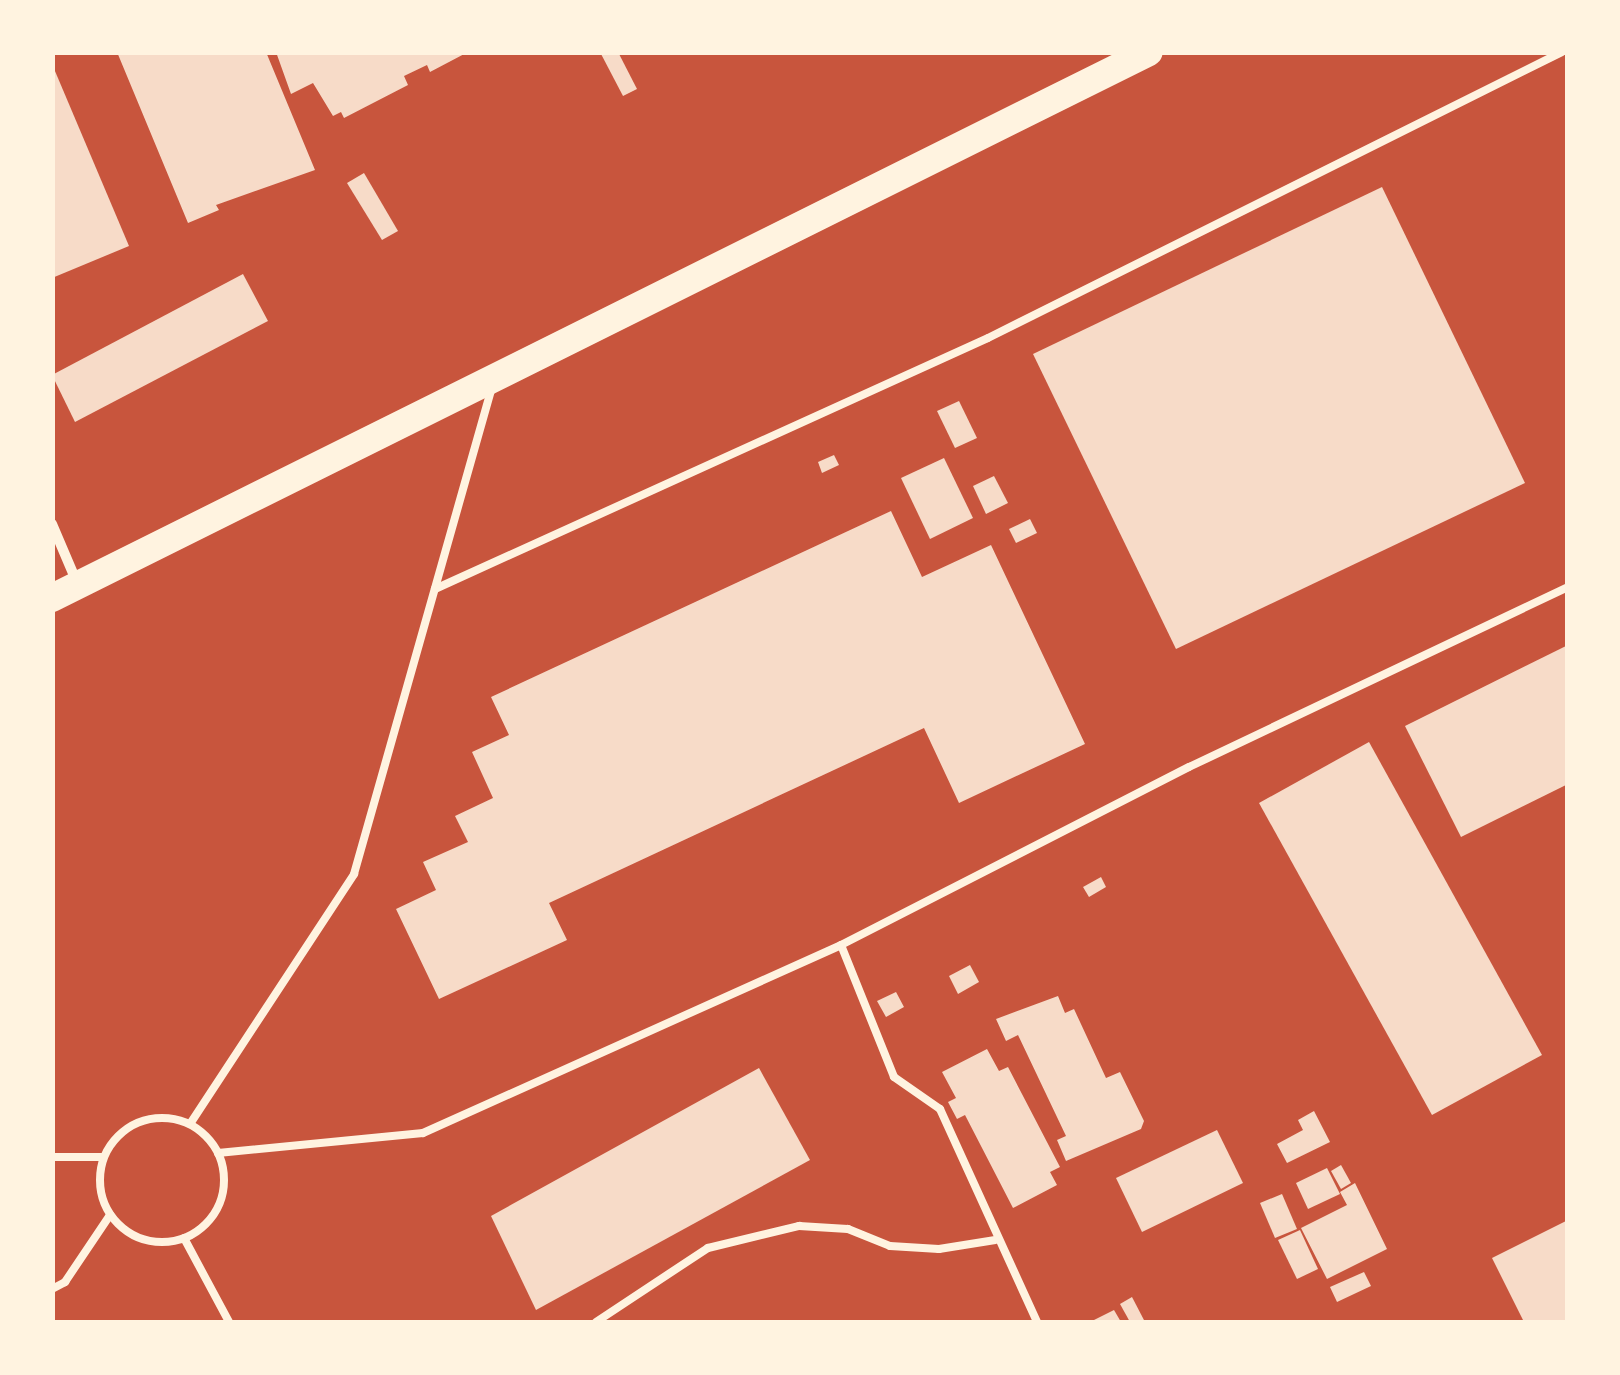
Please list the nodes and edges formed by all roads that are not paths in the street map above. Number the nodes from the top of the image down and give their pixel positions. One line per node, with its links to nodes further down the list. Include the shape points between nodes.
1 (1150, 52): 3 (highway)
2 (1562, 52): 7 (lane, via 988,338)
3 (494, 382): 5 (highway); 7 (lane)
4 (52, 524): 5 (street)
5 (78, 586): 8 (highway)
6 (1568, 587): 9 (lane, via 1188,767)
7 (435, 589): 10 (lane, via 354,874)
8 (52, 598)
9 (840, 945): 11 (lane, via 423,1133); 16 (lane, via 894,1076 940,1109)
10 (190, 1124): 11 (lane); 13 (lane, via 149,1119 130,1126)
11 (218, 1153): 15 (lane, via 223,1193 202,1228)
12 (52, 1157): 13 (lane)
13 (104, 1157): 14 (lane, via 99,1176)
14 (110, 1216): 15 (lane, via 143,1239); 17 (lane, via 65,1282)
15 (184, 1238): 18 (lane)
16 (994, 1240): 19 (lane, via 939,1249 890,1246 848,1228 799,1226 708,1248); 20 (lane)
17 (52, 1289)
18 (229, 1322)
19 (596, 1322)
20 (1038, 1322)

